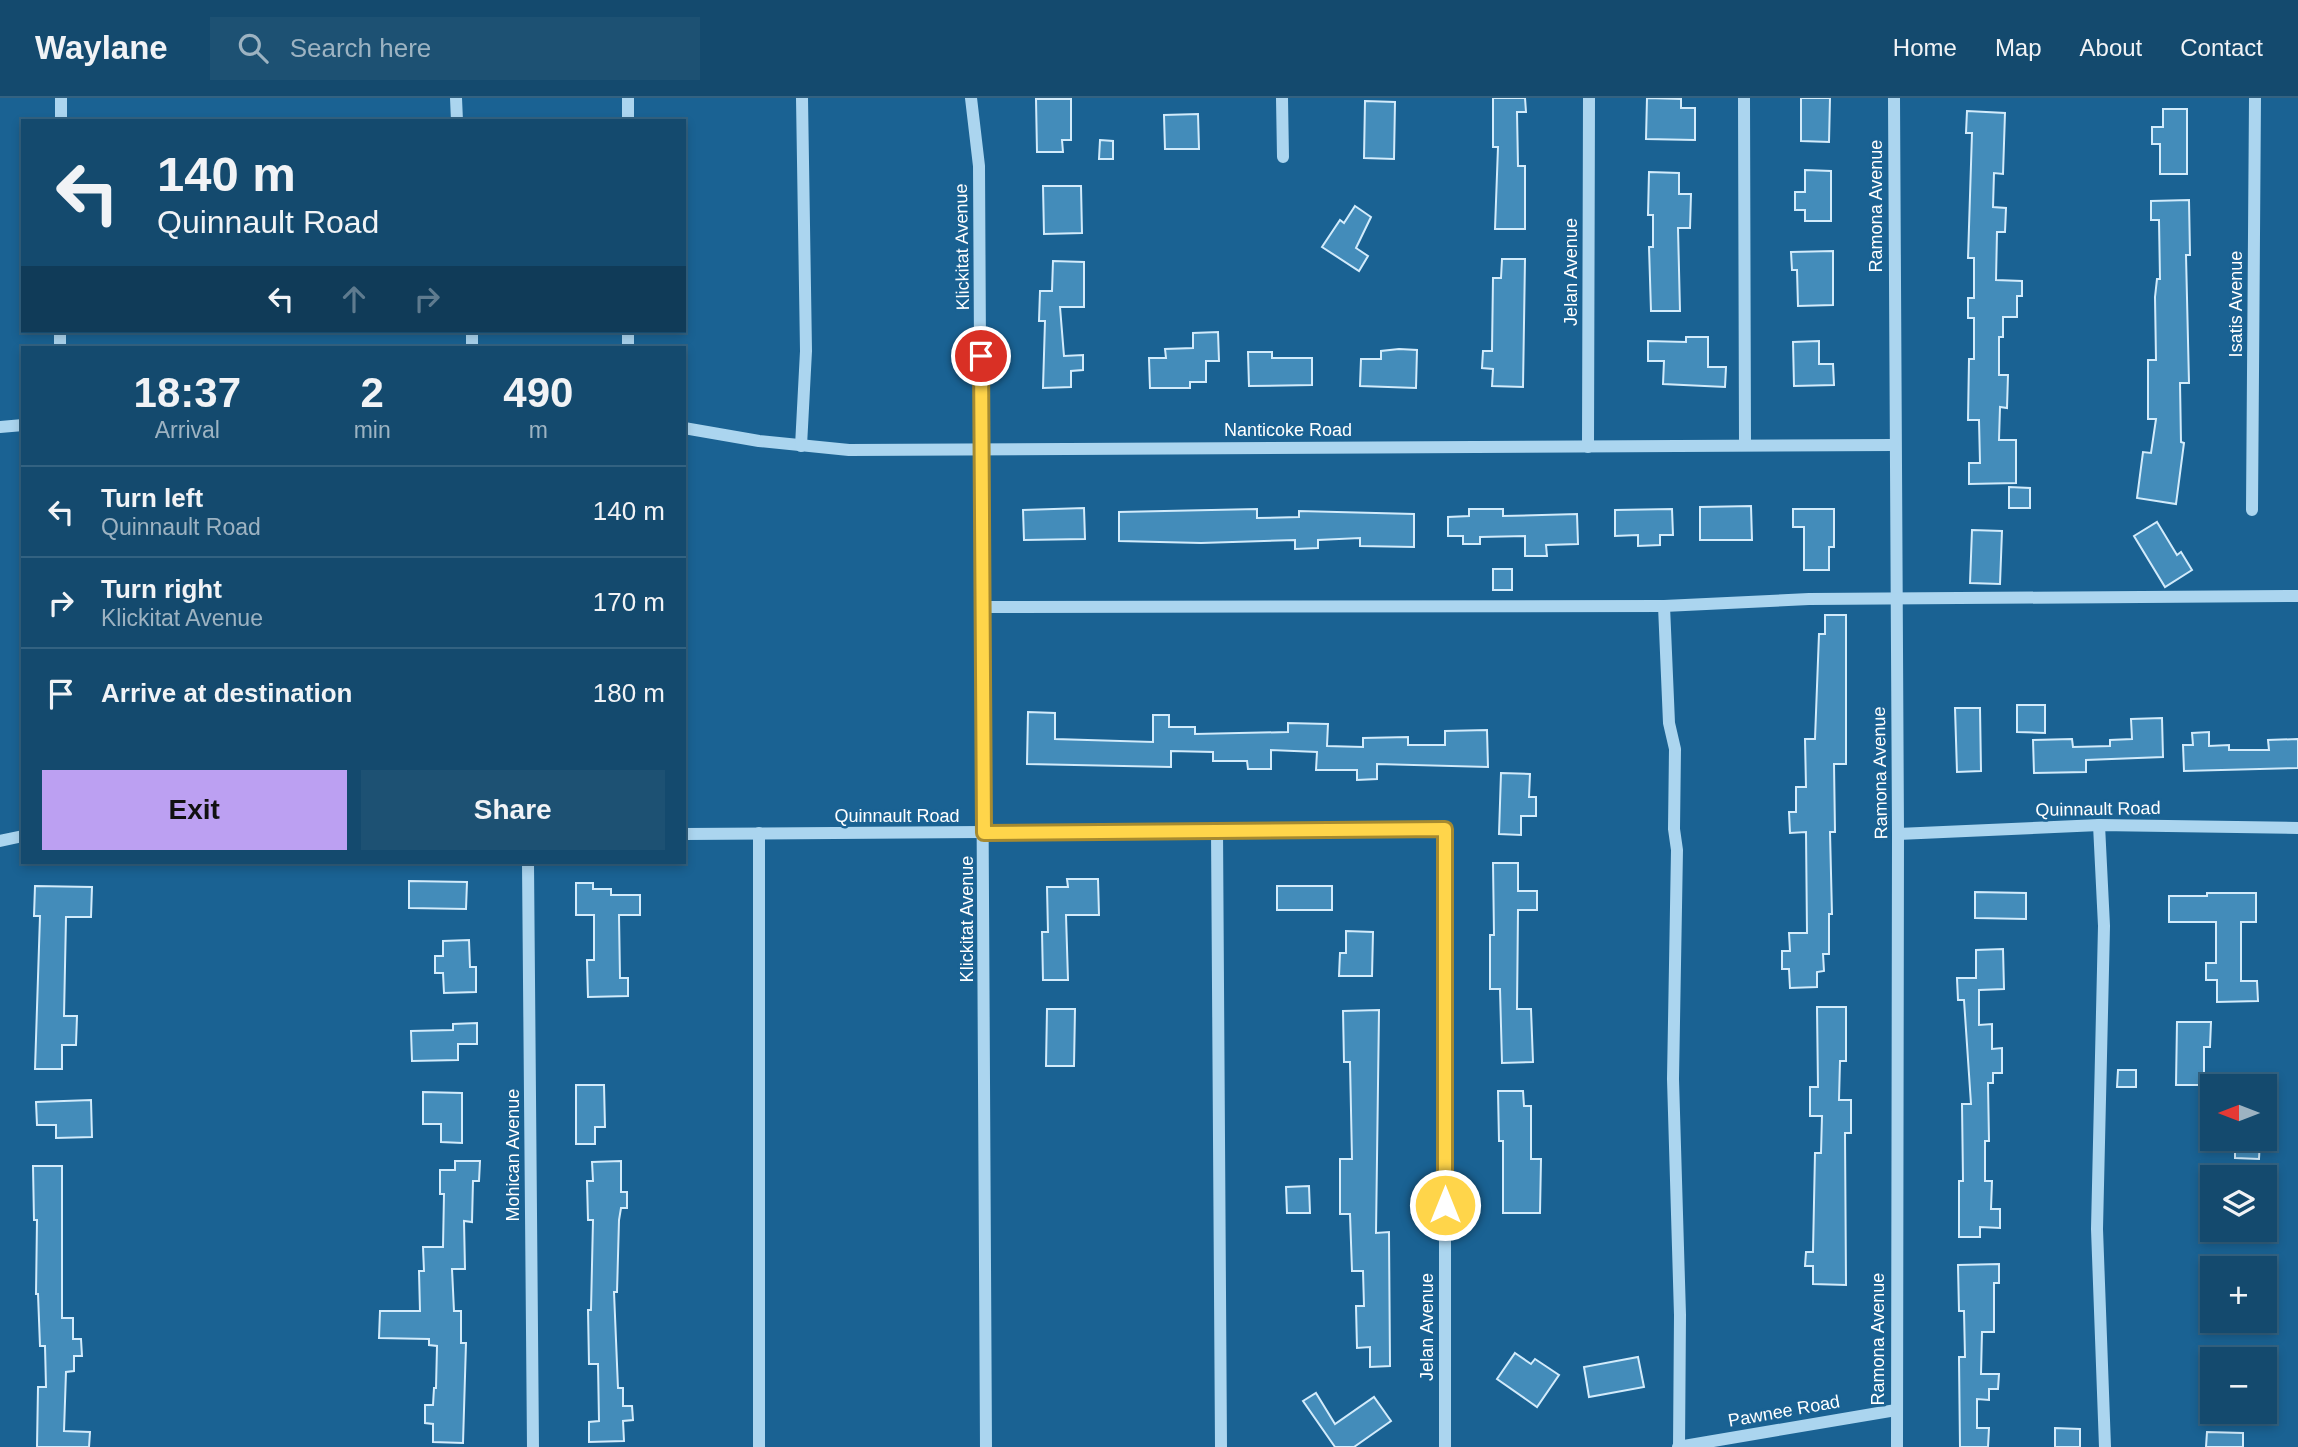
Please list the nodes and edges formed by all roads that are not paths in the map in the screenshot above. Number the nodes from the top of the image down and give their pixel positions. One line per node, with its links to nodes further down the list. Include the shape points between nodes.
1 (61, 98): 11 (street)
2 (456, 98): 12 (street)
3 (628, 98): 13 (street)
4 (802, 98): 20 (street, via 806,351)
5 (971, 98): 22 (street, Klickitat Avenue, via 979,166)
6 (1282, 98): 14 (street)
7 (1589, 98): 21 (street, Jelan Avenue)
8 (1744, 98): 18 (street)
9 (1894, 98): 19 (street, Ramona Avenue)
10 (2255, 98): 23 (street, Isatis Avenue)
11 (61, 119)
12 (457, 119)
13 (628, 119)
14 (1283, 157)
15 (21, 425): 16 (street)
16 (0, 427)
17 (686, 428): 20 (street, Nanticoke Road)
18 (1745, 445): 19 (street, Nanticoke Road); 21 (street, Nanticoke Road)
19 (1893, 445): 25 (street, Ramona Avenue)
20 (801, 446): 22 (street, Nanticoke Road)
21 (1588, 447): 22 (street, Nanticoke Road)
22 (981, 449): 27 (street, Klickitat Avenue)
23 (2252, 510)
24 (2298, 596): 25 (street)
25 (1895, 601): 26 (street); 35 (street, Ramona Avenue)
26 (1664, 606): 27 (street); 45 (street, via 1677,850 1673,1079)
27 (983, 607): 33 (street, Klickitat Avenue)
28 (2099, 825): 29 (street, Quinnault Road); 35 (street, Quinnault Road); 47 (street, via 2104,926 2097,1229)
29 (2298, 828)
30 (1445, 829): 31 (street, Quinnault Road); 44 (street, Jelan Avenue)
31 (1217, 830): 33 (street, Quinnault Road); 43 (street)
32 (759, 833): 33 (street, Quinnault Road); 34 (street, Quinnault Road); 41 (street)
33 (984, 833): 42 (street, Klickitat Avenue)
34 (686, 834)
35 (1898, 834): 39 (street, Ramona Avenue)
36 (21, 836): 37 (street)
37 (0, 841)
38 (528, 864): 40 (street, Mohican Avenue)
39 (1895, 1410): 45 (street, Pawnee Road); 46 (street, Ramona Avenue)
40 (533, 1447)
41 (759, 1447)
42 (986, 1447)
43 (1221, 1447)
44 (1445, 1447)
45 (1678, 1447)
46 (1897, 1447)
47 (2105, 1447)

